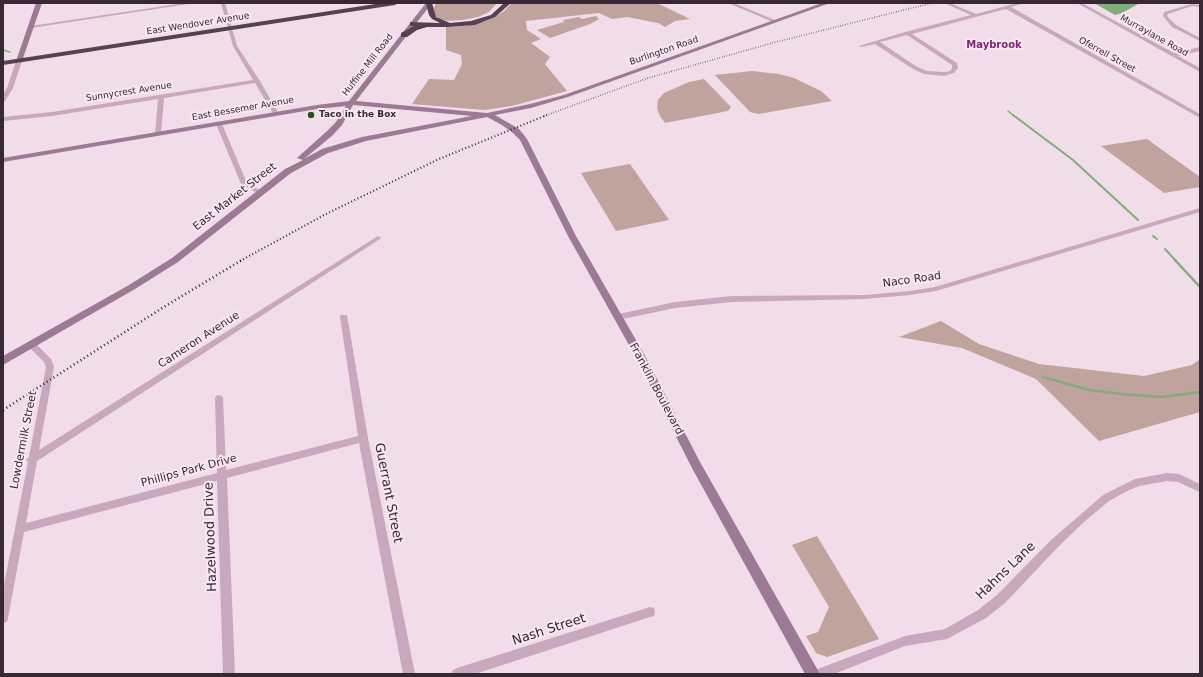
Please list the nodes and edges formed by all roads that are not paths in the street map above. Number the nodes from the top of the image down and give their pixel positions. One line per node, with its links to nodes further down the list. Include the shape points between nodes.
1 (39, 3): 23 (main road)
2 (193, 3): 23 (street)
3 (223, 3): 24 (street)
4 (346, 3): 18 (highway)
5 (370, 3): 18 (highway, East Wendover Avenue)
6 (396, 3): 24 (highway, East Wendover Avenue)
7 (429, 3): 20 (main road, Huffine Mill Road); 21 (highway, via 434,18)
8 (500, 3): 21 (highway, via 497,9 480,18)
9 (508, 3): 22 (highway, via 493,16 479,21 458,25)
10 (730, 3): 19 (street)
11 (827, 3): 19 (main road, Burlington Road)
12 (946, 3): 17 (street)
13 (1022, 3): 16 (street)
14 (1079, 3): 31 (street, Murraylane Road)
15 (1200, 6): 27 (street, via 1192,5 1177,9 1166,13 1165,16 1174,26)
16 (1007, 7): 17 (street); 45 (street, Oferrell Street)
17 (975, 15): 25 (street)
18 (274, 17): 24 (highway, East Wendover Avenue)
19 (775, 21): 41 (main road, Burlington Road, via 566,96)
20 (414, 23): 21 (highway); 22 (highway); 26 (main road, Huffine Mill Road)
21 (447, 23)
22 (429, 25): 26 (highway, via 416,28)
23 (31, 27): 33 (main road)
24 (229, 27): 33 (highway, East Wendover Avenue); 36 (street, via 235,46)
25 (907, 33): 28 (street); 28 (street, via 955,64 956,68 944,74 926,73)
26 (404, 35): 40 (main road, Huffine Mill Road)
27 (1200, 40)
28 (876, 42): 29 (street)
29 (861, 46)
30 (1200, 49): 31 (street)
31 (1173, 56): 35 (street, Murraylane Road)
32 (3, 58): 33 (highway, East Wendover Avenue)
33 (20, 58): 34 (highway, East Wendover Avenue); 37 (street)
34 (3, 63)
35 (1200, 70)
36 (258, 81): 38 (street, Sunnycrest Avenue); 43 (street)
37 (5, 93): 39 (street)
38 (161, 96): 46 (street, Sunnycrest Avenue, via 52,114); 49 (street)
39 (3, 100)
40 (351, 103): 43 (main road, East Bessemer Avenue); 44 (main road, East Bessemer Avenue); 50 (main road, Huffine Mill Road, via 339,122)
41 (514, 110): 42 (main road, Burlington Road); 48 (main road, via 508,118)
42 (505, 112): 44 (main road, East Market Street)
43 (276, 114): 47 (main road, East Bessemer Avenue)
44 (489, 115): 48 (main road, Franklin Boulevard); 52 (main road, East Market Street, via 364,140)
45 (1200, 116)
46 (3, 119)
47 (219, 124): 49 (main road, East Bessemer Avenue); 55 (street, via 244,184)
48 (508, 126): 59 (main road, Franklin Boulevard, via 523,139 572,236)
49 (158, 134): 53 (main road, East Bessemer Avenue)
50 (323, 139): 51 (main road, Huffine Mill Road); 52 (main road)
51 (316, 145): 52 (main road); 54 (main road, Huffine Mill Road)
52 (322, 152): 54 (main road, East Market Street)
53 (3, 160)
54 (288, 171): 55 (main road, East Market Street)
55 (261, 193): 60 (main road, East Market Street, via 175,260)
56 (1200, 210): 59 (street, Naco Road, via 936,289 864,297 732,299 675,305)
57 (378, 238): 64 (street, Cameron Avenue)
58 (344, 317): 63 (street, Guerrant Street)
59 (618, 317): 75 (main road, Franklin Boulevard, via 696,465)
60 (32, 345): 61 (main road, East Market Street); 64 (street, Lowdermilk Street, via 48,361 50,367)
61 (3, 361)
62 (219, 398): 65 (street, Hazelwood Drive)
63 (363, 438): 65 (street, Phillips Park Drive); 73 (street, Guerrant Street)
64 (31, 460): 67 (street, Lowdermilk Street)
65 (221, 475): 67 (street, Phillips Park Drive); 72 (street, Hazelwood Drive)
66 (1200, 488): 76 (street, Hahns Lane, via 1179,478 1167,477 1138,482 1122,489 1081,518 1001,599 982,614 947,634 904,641)
67 (20, 529): 68 (street, Lowdermilk Street)
68 (5, 601): 70 (street, Lowdermilk Street)
69 (650, 612): 71 (street, Nash Street)
70 (3, 618)
71 (472, 672): 74 (street, Nash Street)
72 (229, 674)
73 (409, 674)
74 (457, 674)
75 (813, 674)
76 (819, 674)

